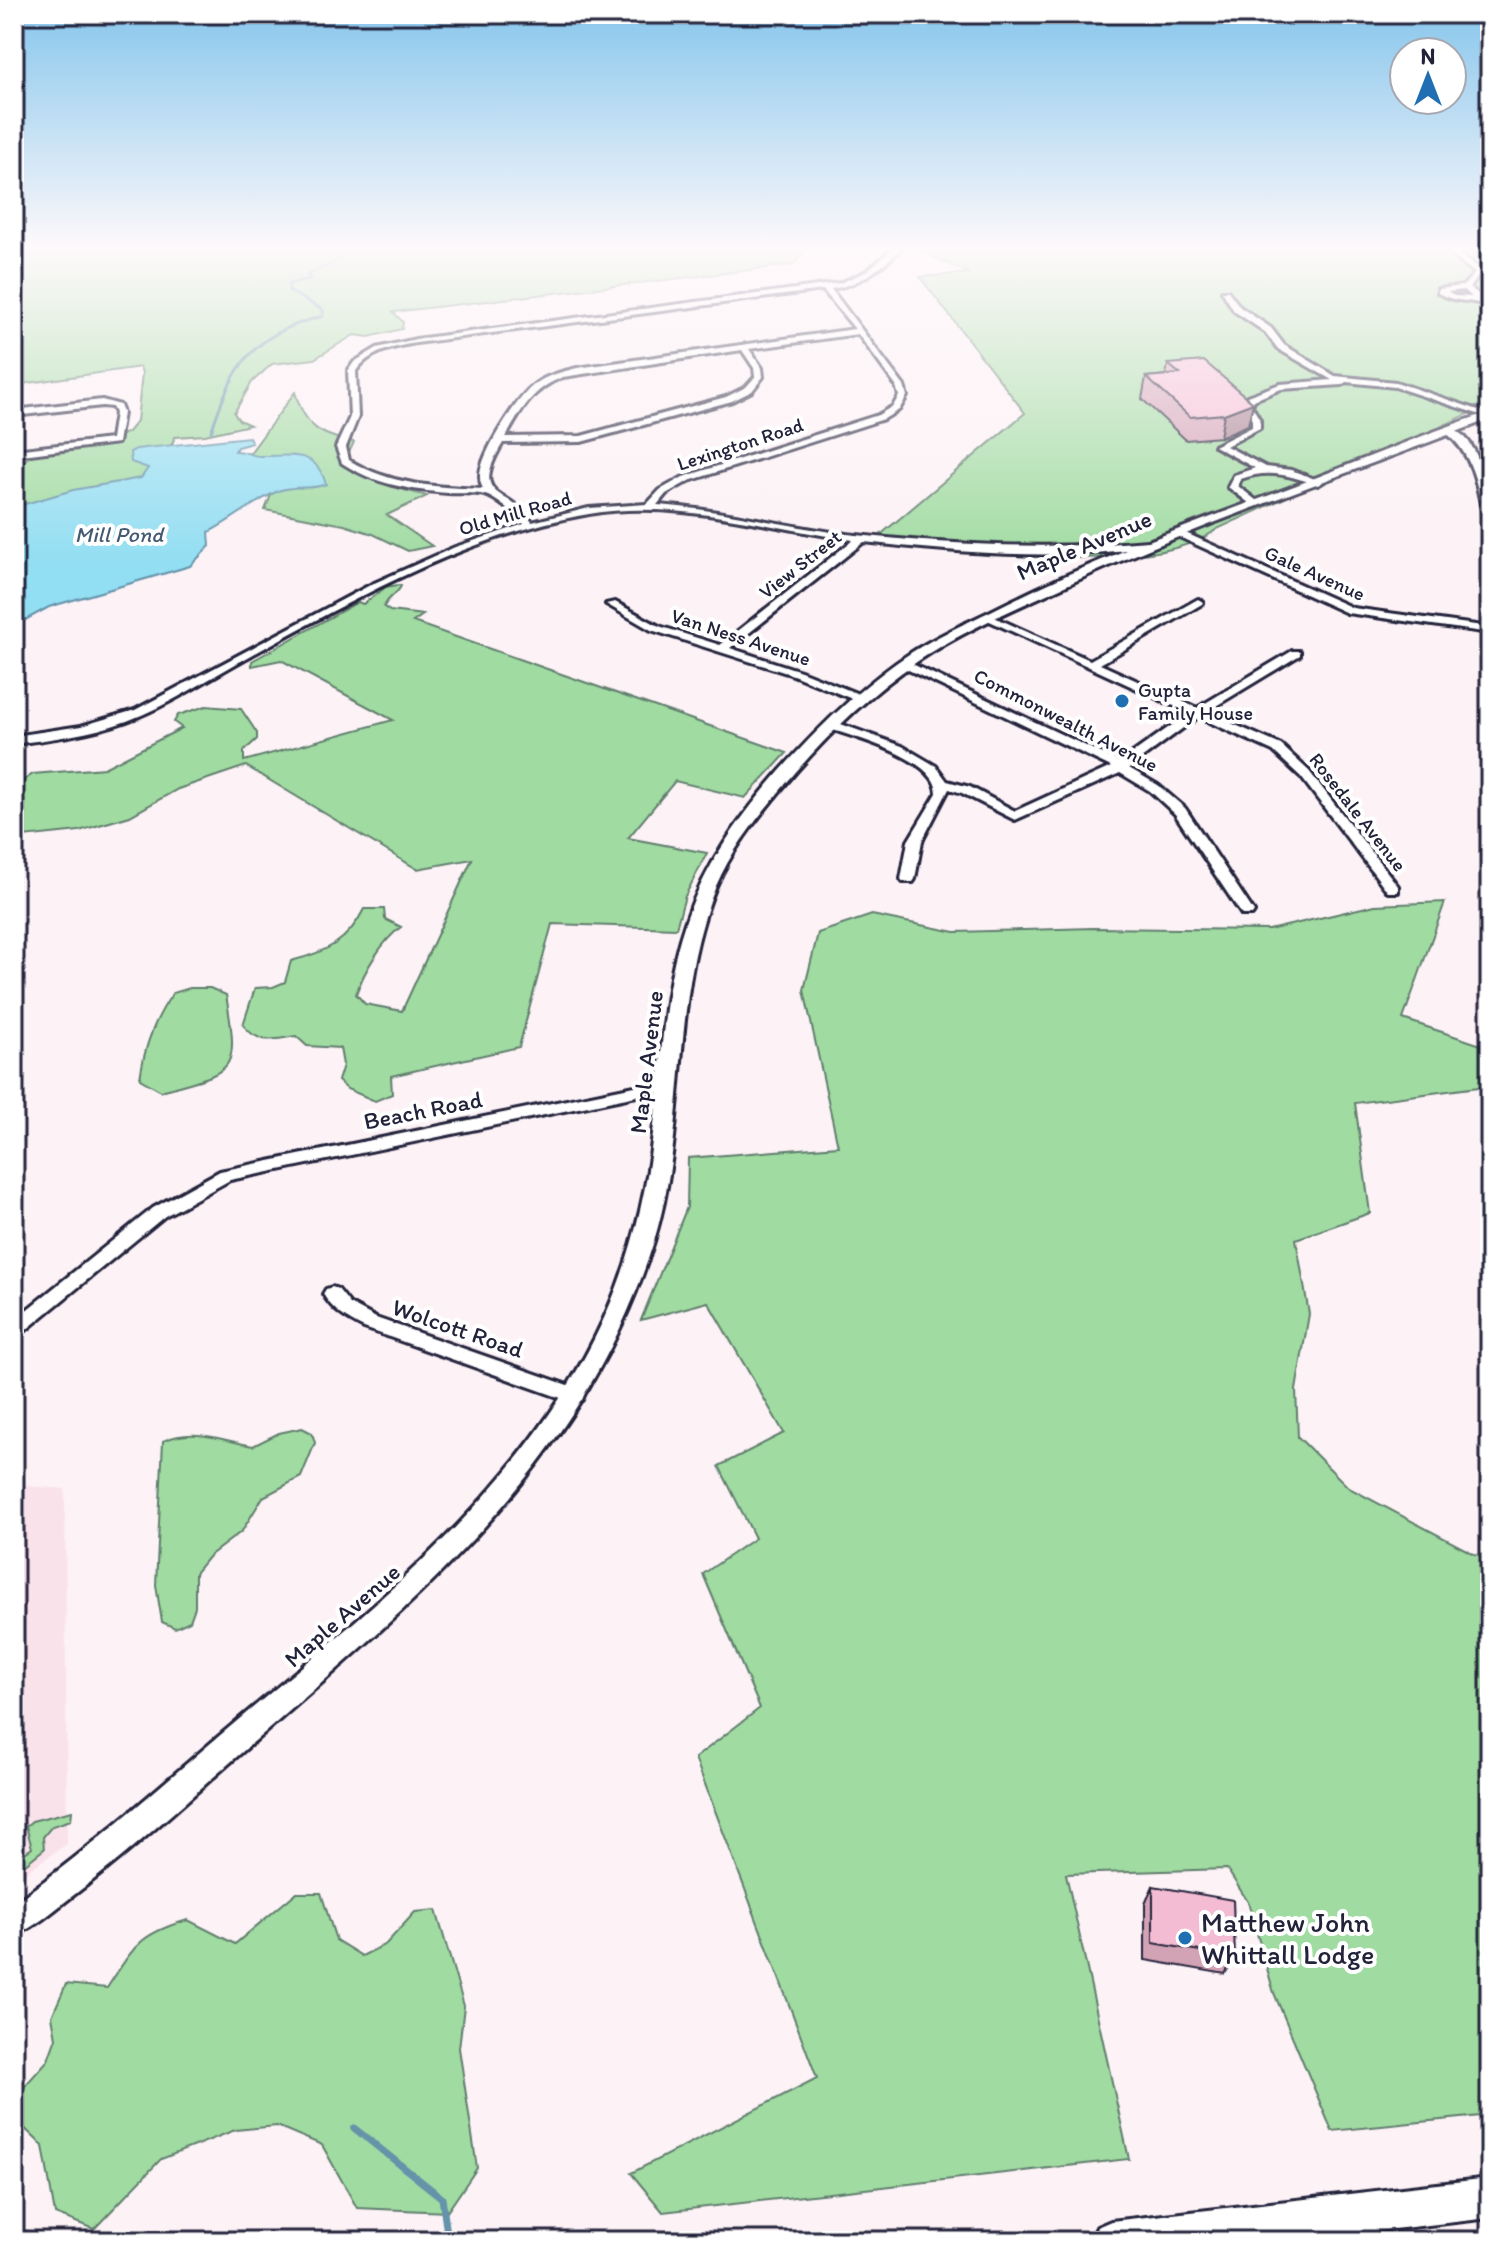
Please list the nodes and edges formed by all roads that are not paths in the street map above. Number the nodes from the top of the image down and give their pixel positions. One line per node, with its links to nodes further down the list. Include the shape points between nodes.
1 (373, 353): 14 (street, via 352,371 353,419 341,447 345,461 399,482)
2 (699, 353): 10 (street, via 545,379 523,397)
3 (748, 353): 10 (street, via 759,377 729,399 581,439)
4 (876, 353): 16 (street, Lexington Road, via 900,386 903,396 896,408 865,423 686,479)
5 (1290, 353): 6 (street)
6 (1342, 382): 8 (street, via 1392,384); 12 (street, via 1280,387 1250,398 1256,428 1219,446)
7 (14, 413): 11 (street, via 113,404 119,413 115,441)
8 (1488, 416): 9 (main road, Maple Avenue)
9 (1449, 431): 13 (main road, Maple Avenue); 18 (street, via 1471,452)
10 (500, 440): 14 (street, via 485,469)
11 (14, 453)
12 (1262, 468): 13 (street); 15 (street, via 1232,484)
13 (1318, 482): 15 (main road, Maple Avenue)
14 (490, 492): 17 (street)
15 (1256, 504): 19 (main road, Maple Avenue)
16 (650, 507): 17 (street, Old Mill Road, via 591,511); 20 (street, Old Mill Road)
17 (529, 525): 33 (street, Old Mill Road, via 447,552 135,714 73,732)
18 (1490, 525)
19 (1179, 533): 21 (main road, Maple Avenue); 25 (street, Gale Avenue, via 1351,611)
20 (862, 538): 21 (street, Old Mill Road); 26 (street, View Street)
21 (1103, 557): 24 (main road, Maple Avenue)
22 (1198, 602): 28 (street)
23 (611, 604): 26 (street, Van Ness Avenue, via 655,628)
24 (988, 618): 28 (street, Rosedale Avenue); 29 (main road, Maple Avenue)
25 (1490, 630)
26 (723, 648): 30 (street, Van Ness Avenue)
27 (1296, 653): 31 (street)
28 (1093, 663): 31 (street, Rosedale Avenue)
29 (904, 664): 30 (main road, Maple Avenue); 34 (street, Commonwealth Avenue)
30 (862, 699): 32 (main road, Maple Avenue)
31 (1196, 713): 34 (street); 37 (street, Rosedale Avenue, via 1285,754)
32 (834, 726): 35 (street, via 909,754); 39 (main road, Maple Avenue, via 760,805 704,888 687,943)
33 (14, 740)
34 (1122, 767): 35 (street, via 1015,816); 38 (street, Commonwealth Avenue, via 1173,802)
35 (943, 784): 36 (street, via 912,849)
36 (908, 879)
37 (1393, 889)
38 (1247, 912)
39 (669, 1084): 41 (street, Beach Road, via 244,1170 189,1193); 42 (main road, Maple Avenue, via 646,1235 623,1301)
40 (332, 1294): 42 (street, Wolcott Road, via 344,1309 370,1323)
41 (14, 1330)
42 (575, 1395): 43 (main road, Maple Avenue, via 509,1487 421,1580 134,1829)
43 (14, 1921)
44 (1490, 2198): 45 (highway)
45 (1111, 2241)

